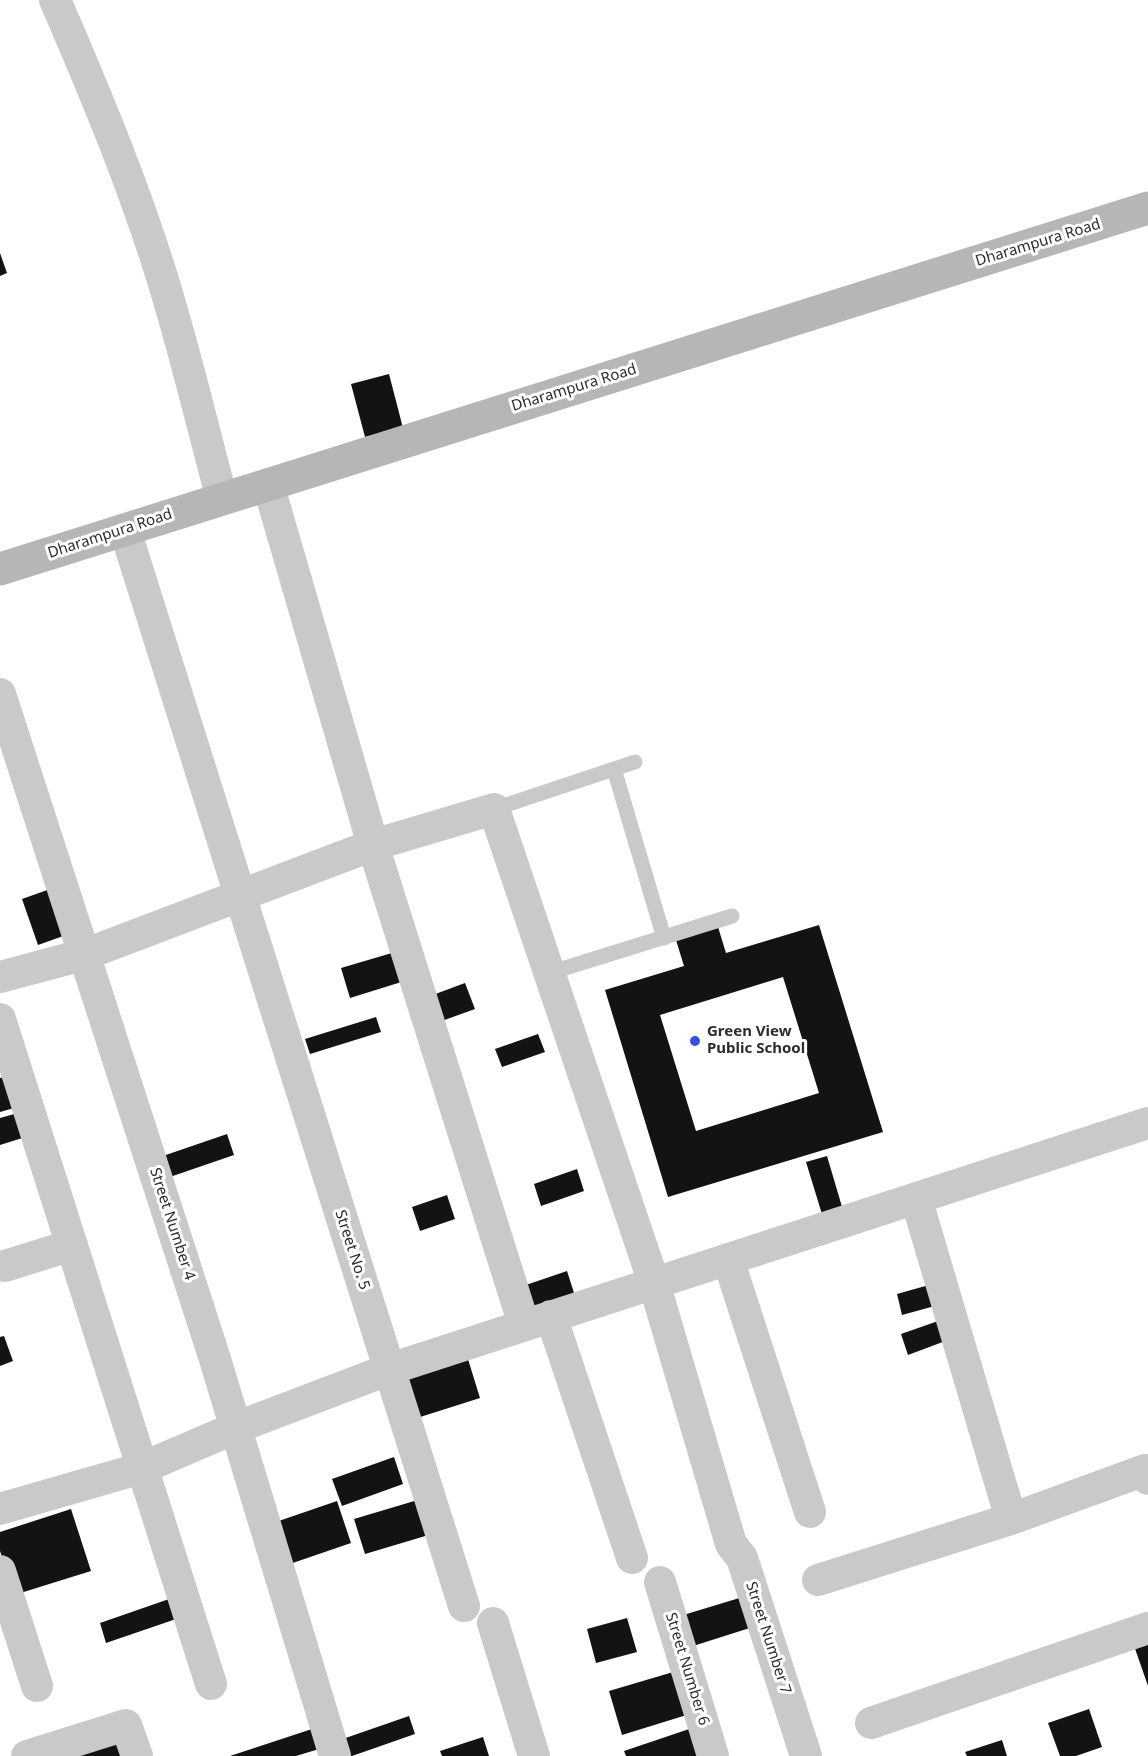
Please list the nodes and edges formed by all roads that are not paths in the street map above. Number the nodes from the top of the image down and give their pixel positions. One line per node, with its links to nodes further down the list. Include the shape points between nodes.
1 (55, 0): 4 (street, via 110,130 147,232)
2 (1148, 208): 3 (street, Dharampura Road)
3 (268, 484): 4 (street, Dharampura Road); 11 (street)
4 (222, 499): 5 (street, Dharampura Road)
5 (125, 530): 6 (street, Dharampura Road); 12 (street, Street No. 5)
6 (0, 569)
7 (0, 694): 15 (street, Street Number 4)
8 (635, 762): 9 (lane)
9 (614, 769): 10 (lane); 14 (lane)
10 (494, 809): 11 (street); 16 (street, Street Number 7)
11 (373, 845): 12 (street); 25 (street)
12 (238, 895): 15 (street); 26 (street, Street No. 5)
13 (732, 916): 14 (lane)
14 (664, 938): 16 (lane)
15 (86, 954): 17 (street); 27 (street, Street Number 4)
16 (549, 972): 24 (street, Street Number 7)
17 (0, 977)
18 (0, 1019): 21 (street)
19 (1148, 1123): 20 (street)
20 (916, 1198): 22 (street); 32 (street)
21 (72, 1245): 23 (street); 28 (street)
22 (728, 1259): 24 (street); 31 (street)
23 (5, 1266)
24 (654, 1283): 25 (street); 48 (street, Street Number 7, via 731,1544 742,1558)
25 (537, 1321): 26 (street); 33 (street)
26 (390, 1369): 27 (street); 37 (street, Street No. 5)
27 (235, 1428): 28 (street); 45 (street, Street Number 4)
28 (142, 1468): 30 (street); 40 (street)
29 (1147, 1473): 32 (street)
30 (0, 1509)
31 (810, 1512)
32 (1011, 1519): 35 (street)
33 (632, 1558)
34 (0, 1571): 41 (street)
35 (818, 1580)
36 (660, 1582): 47 (street, Street Number 6)
37 (464, 1606)
38 (493, 1623): 46 (street)
39 (1148, 1628): 42 (street)
40 (211, 1684)
41 (37, 1686)
42 (871, 1723)
43 (27, 1756): 44 (street, via 126,1725)
44 (137, 1756)
45 (335, 1756)
46 (534, 1756)
47 (713, 1756)
48 (806, 1756)

